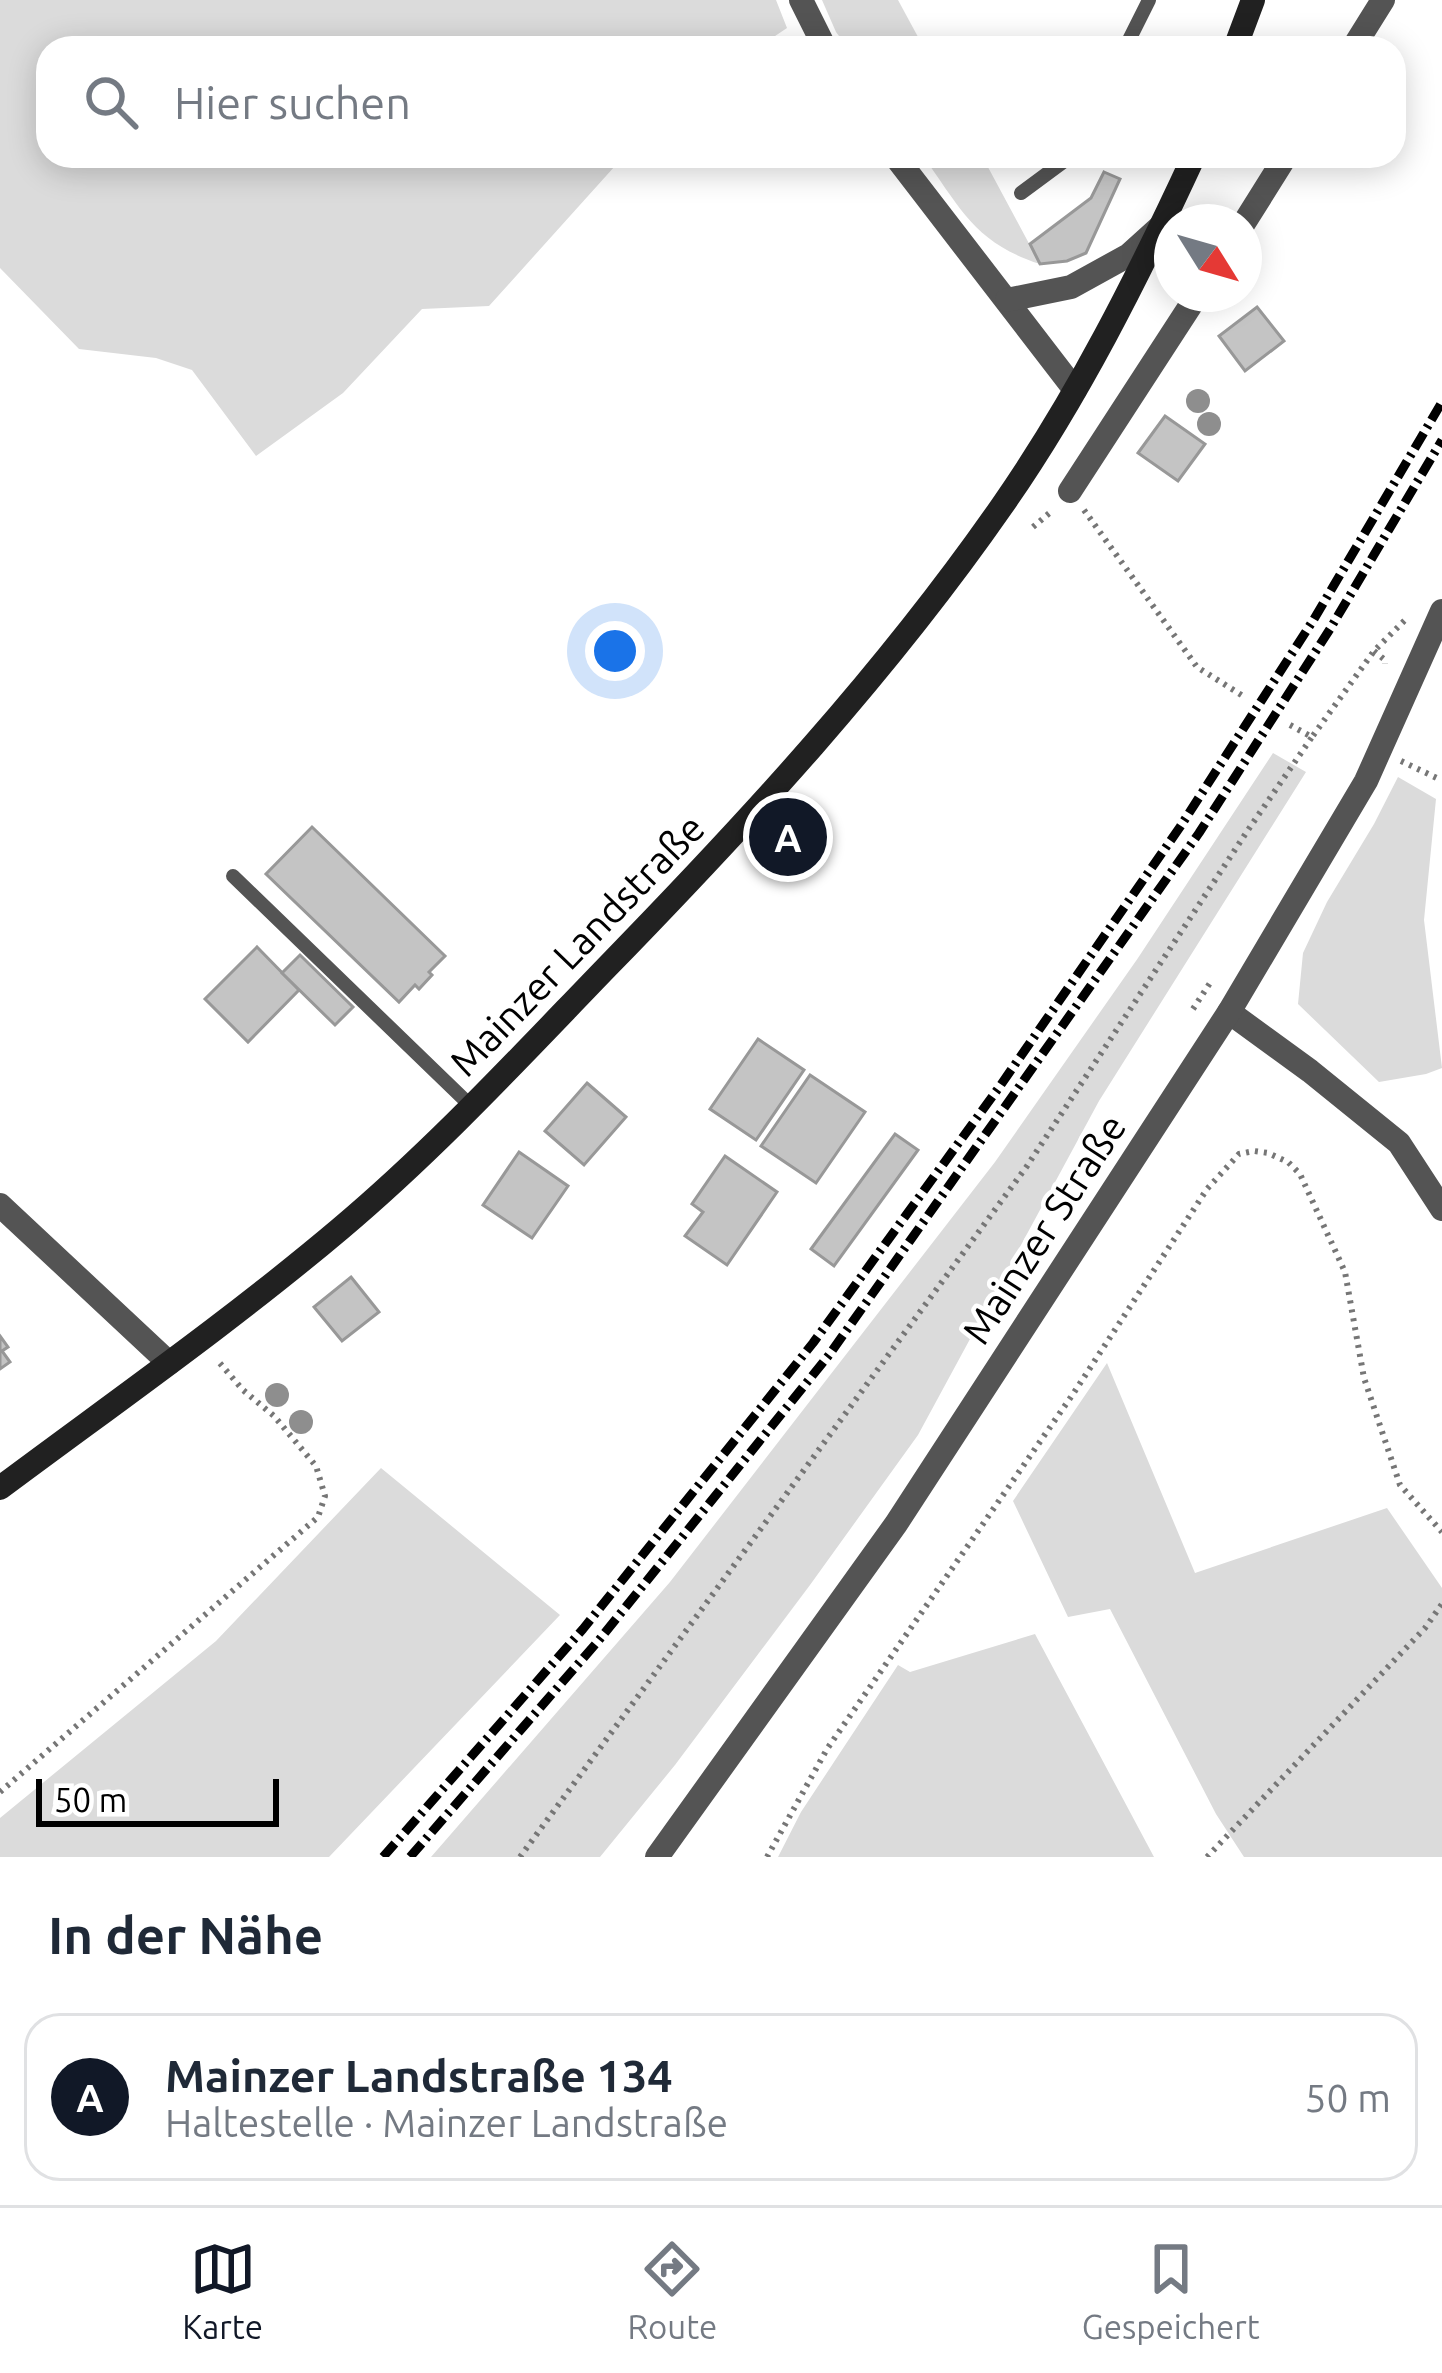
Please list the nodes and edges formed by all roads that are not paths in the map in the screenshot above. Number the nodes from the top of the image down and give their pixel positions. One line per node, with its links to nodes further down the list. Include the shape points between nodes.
1 (801, 0): 5 (street)
2 (1149, 0): 6 (lane)
3 (1253, 0): 7 (main road)
4 (1383, 0): 8 (street)
5 (819, 36)
6 (1136, 36)
7 (1240, 36)
8 (1360, 36)
9 (905, 168): 18 (street)
10 (1055, 168): 13 (lane)
11 (1189, 168): 14 (main road, Mainzer Landstraße)
12 (1278, 168): 15 (street)
13 (1021, 193)
14 (1172, 204)
15 (1256, 204)
16 (1154, 233): 18 (street, via 1071,287)
17 (1154, 242): 20 (main road, Mainzer Landstraße)
18 (1007, 300): 20 (street)
19 (1186, 312): 21 (street)
20 (1075, 390): 25 (main road, Mainzer Landstraße, via 1002,506 883,663 742,825)
21 (1070, 490)
22 (1442, 610): 24 (street, Mainzer Straße, via 1366,781)
23 (233, 875): 25 (lane)
24 (1228, 1012): 27 (street, via 1400,1143); 30 (street, Mainzer Straße, via 896,1524)
25 (472, 1107): 28 (main road, Mainzer Landstraße, via 343,1227)
26 (0, 1205): 28 (street)
27 (1442, 1209)
28 (169, 1363): 29 (main road, Mainzer Landstraße)
29 (0, 1488)
30 (657, 1857)

